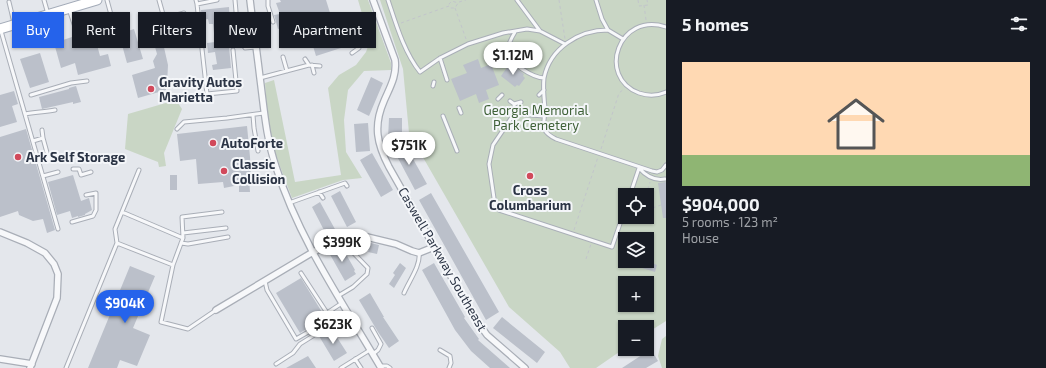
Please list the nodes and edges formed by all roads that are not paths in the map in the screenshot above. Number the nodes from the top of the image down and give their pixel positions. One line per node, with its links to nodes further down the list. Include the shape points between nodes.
1 (44, 0): 16 (lane)
2 (97, 0): 15 (main road)
3 (107, 0): 18 (lane)
4 (159, 0): 19 (lane)
5 (217, 0): 14 (lane)
6 (235, 0): 20 (lane)
7 (250, 0): 21 (street)
8 (268, 0): 23 (lane)
9 (373, 0): 104 (street, Caswell Parkway Southeast, via 396,68 378,120 380,148)
10 (388, 0): 37 (lane, via 406,48 420,72)
11 (517, 0): 28 (lane)
12 (596, 0): 27 (lane)
13 (9, 2): 22 (lane)
14 (196, 2): 34 (lane, via 207,94 237,91)
15 (72, 5): 17 (main road)
16 (45, 12)
17 (55, 12)
18 (110, 12)
19 (162, 12)
20 (236, 12)
21 (252, 12)
22 (12, 16)
23 (273, 22)
24 (12, 26): 26 (main road)
25 (666, 27): 30 (lane, via 655,24 635,28)
26 (0, 29): 63 (lane)
27 (608, 30): 30 (lane); 31 (lane, via 582,35)
28 (540, 31): 29 (lane, via 527,29); 31 (lane)
29 (516, 32): 37 (lane, via 503,33 468,44); 44 (lane, via 508,52 509,59 531,75)
30 (623, 39): 50 (lane, via 616,55 617,66 620,76 628,86 647,95)
31 (565, 44): 44 (lane, via 551,60)
32 (256, 48): 43 (street)
33 (359, 48): 35 (lane)
34 (233, 50)
35 (352, 53)
36 (283, 56): 41 (lane)
37 (440, 58): 45 (lane, via 446,79)
38 (305, 59): 39 (lane)
39 (310, 65): 40 (lane); 41 (lane); 42 (lane)
40 (320, 66)
41 (286, 71): 43 (lane)
42 (314, 73)
43 (260, 78): 60 (street)
44 (544, 78): 49 (lane)
45 (442, 79)
46 (87, 81): 51 (lane)
47 (434, 82): 48 (lane)
48 (433, 86)
49 (544, 90): 53 (lane); 67 (lane)
50 (666, 92)
51 (31, 95)
52 (502, 95): 54 (lane)
53 (539, 95)
54 (498, 99)
55 (510, 101): 57 (lane)
56 (520, 102): 57 (lane)
57 (514, 104): 64 (lane)
58 (459, 108): 61 (lane)
59 (55, 110): 63 (lane)
60 (264, 113): 65 (lane); 90 (street, via 276,167)
61 (461, 113)
62 (505, 113): 64 (lane)
63 (25, 114): 73 (lane)
64 (515, 114): 67 (lane); 71 (lane)
65 (253, 115): 68 (lane, via 184,122); 74 (lane)
66 (443, 116): 75 (lane)
67 (544, 116): 78 (lane, via 547,135)
68 (177, 129)
69 (42, 130): 72 (lane)
70 (493, 137): 71 (lane)
71 (498, 137): 94 (lane, via 493,145 489,164 499,210 612,247)
72 (44, 138): 73 (lane); 76 (lane)
73 (33, 141): 83 (lane)
74 (258, 151)
75 (457, 151)
76 (49, 160)
77 (666, 165): 78 (lane, via 656,172)
78 (639, 168): 84 (lane, via 651,178); 86 (lane)
79 (73, 169): 82 (lane, via 79,169 81,175)
80 (139, 170): 91 (lane)
81 (58, 172): 83 (lane)
82 (91, 172)
83 (43, 176): 96 (lane)
84 (665, 179)
85 (347, 186): 87 (lane, via 345,183)
86 (632, 188)
87 (319, 192): 89 (lane); 90 (lane)
88 (86, 195): 93 (lane, via 96,193 94,216)
89 (323, 198)
90 (289, 203): 105 (street)
91 (122, 212): 99 (lane); 102 (lane, via 115,229)
92 (222, 212): 98 (lane, via 182,217)
93 (72, 222)
94 (620, 224)
95 (226, 228): 98 (lane)
96 (58, 229)
97 (0, 232): 122 (street, via 45,253 58,274 57,298)
98 (183, 233): 99 (lane)
99 (183, 238): 103 (lane)
100 (228, 238): 103 (lane)
101 (341, 240): 105 (street); 106 (street, via 356,236 367,237); 111 (lane, via 368,268 367,274)
102 (117, 243): 107 (lane); 124 (lane)
103 (181, 243): 107 (lane)
104 (434, 247): 106 (street); 129 (street, Caswell Parkway Southeast, via 478,324 490,338)
105 (313, 252): 109 (street); 111 (street, via 323,264)
106 (420, 253): 110 (lane, via 418,266)
107 (173, 265): 113 (lane, via 161,322 188,329)
108 (302, 273): 114 (lane)
109 (265, 281): 113 (street); 114 (lane, via 267,290 296,339 331,319)
110 (404, 293)
111 (338, 296): 112 (street)
112 (342, 303): 114 (lane); 115 (street)
113 (216, 310)
114 (327, 313)
115 (352, 320): 118 (street); 121 (lane, via 337,328 332,324 300,344)
116 (372, 328): 118 (lane, via 381,344 378,350)
117 (440, 350): 128 (lane, via 450,356)
118 (371, 352): 120 (lane); 123 (street)
119 (0, 359): 122 (street)
120 (356, 359): 125 (lane); 126 (lane)
121 (276, 364)
122 (31, 366)
123 (380, 367): 127 (lane)
124 (66, 368)
125 (341, 368)
126 (361, 368)
127 (390, 368)
128 (449, 368)
129 (525, 368)

